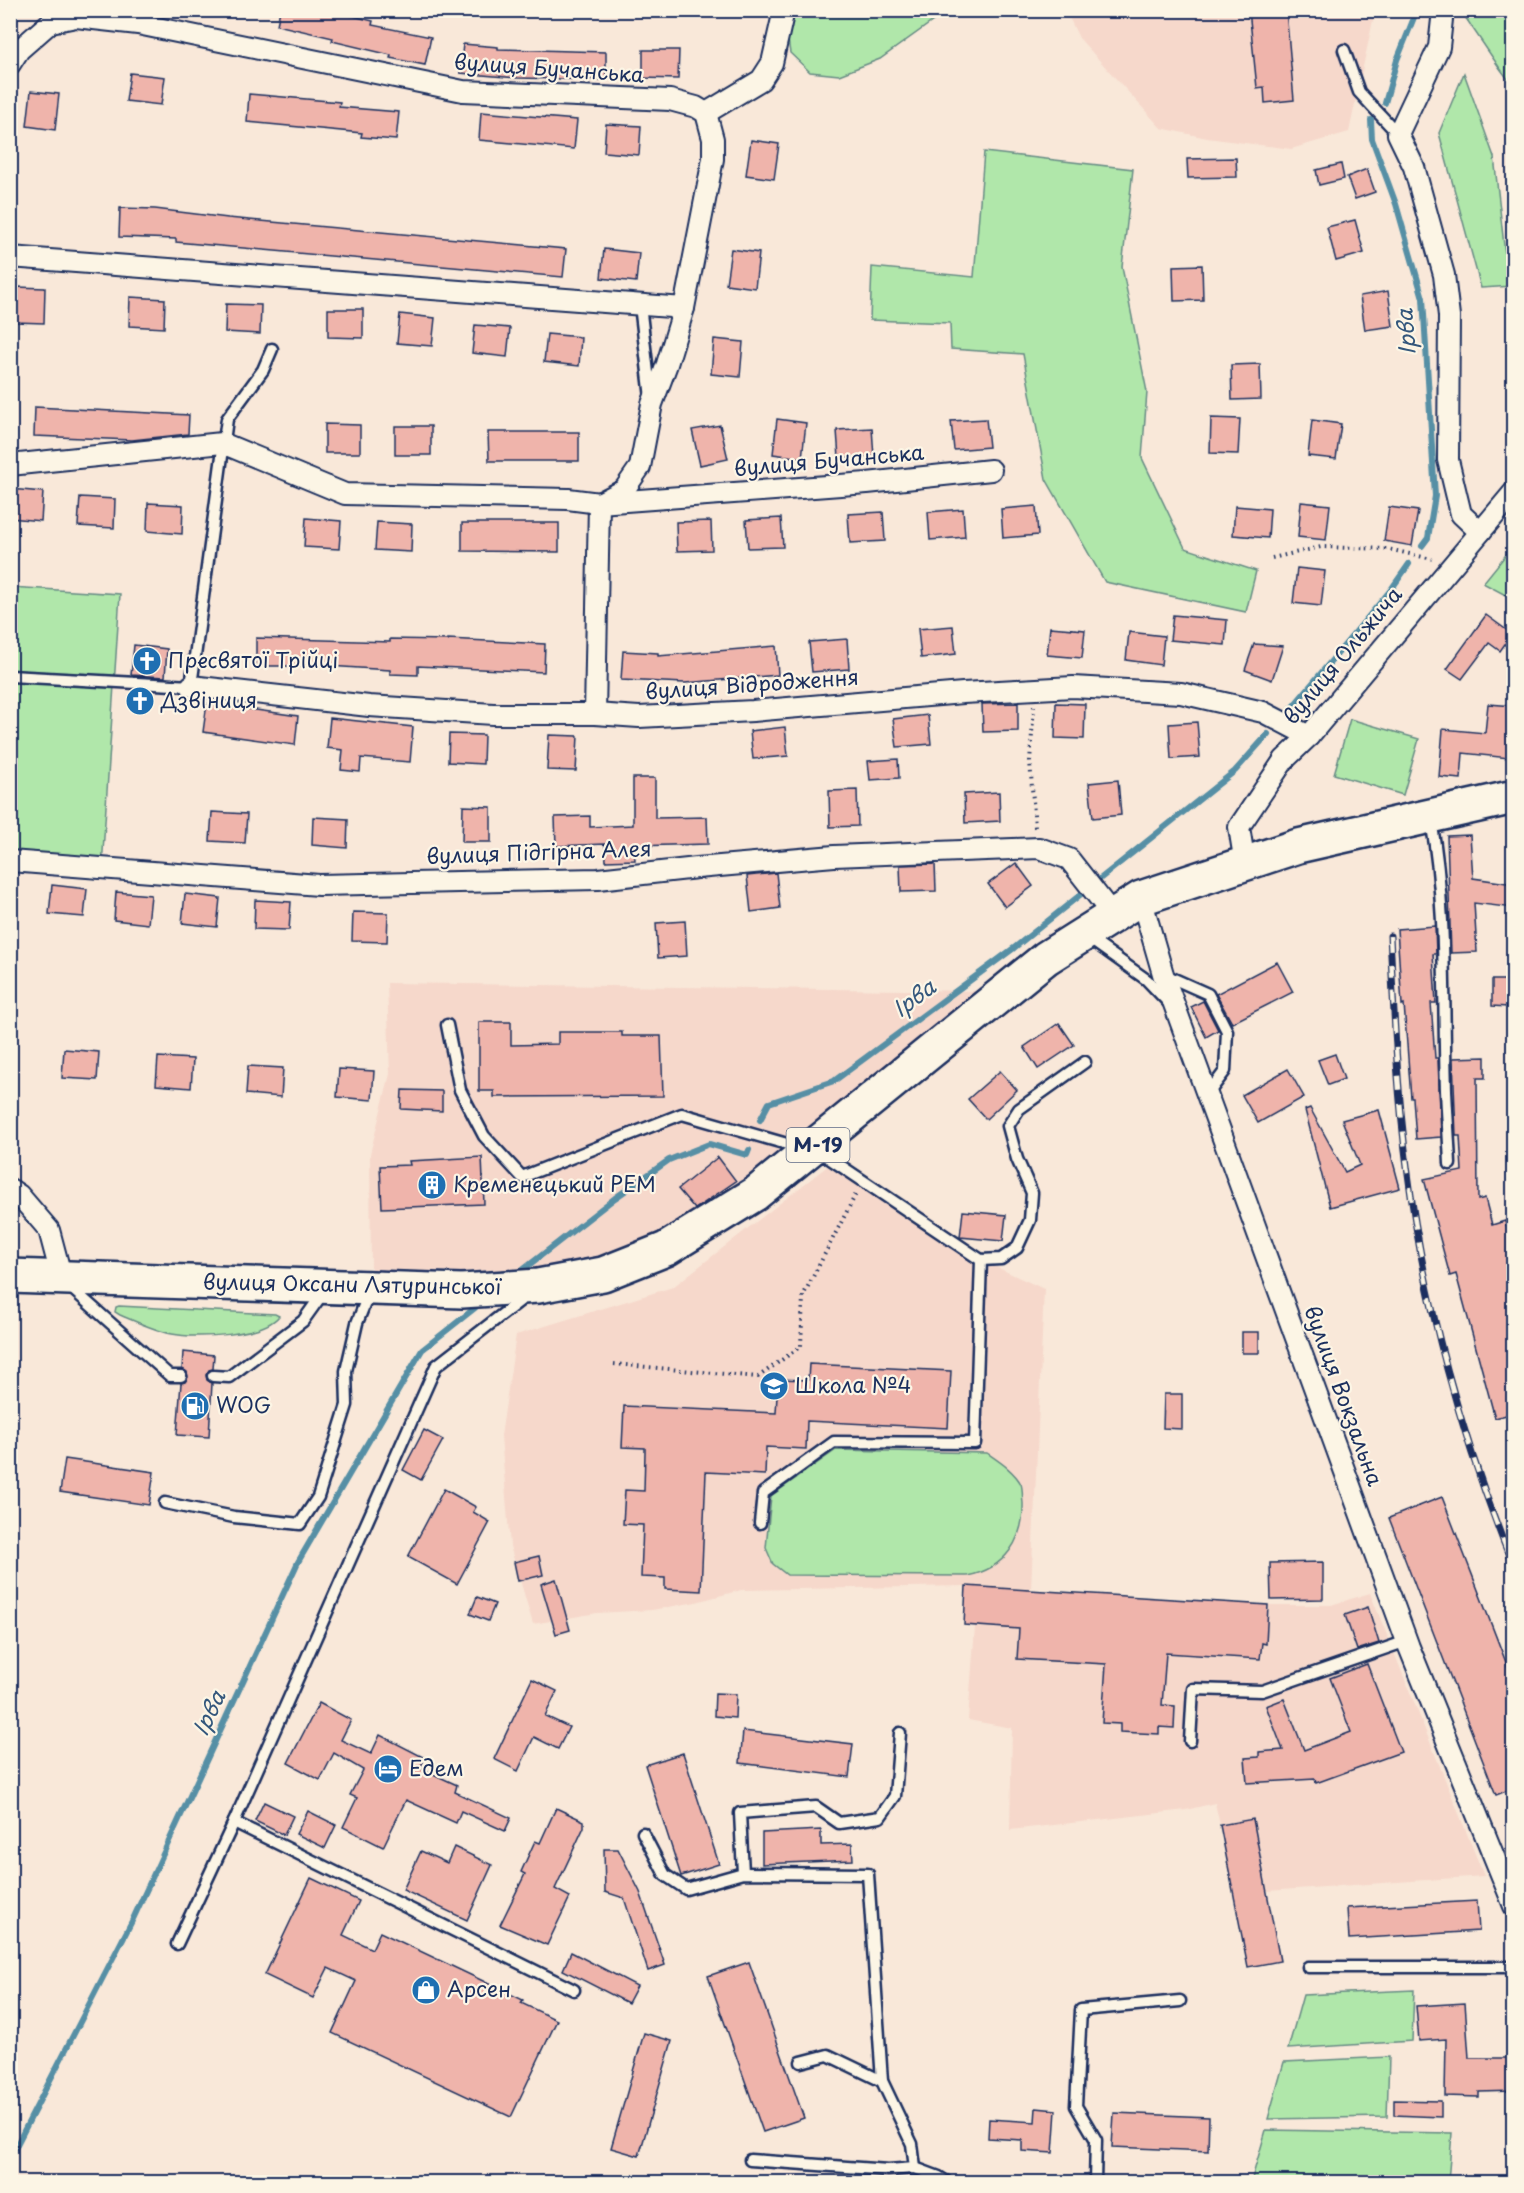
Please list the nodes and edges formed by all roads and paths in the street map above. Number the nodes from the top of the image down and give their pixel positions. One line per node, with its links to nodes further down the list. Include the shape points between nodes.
1 (784, 10): 5 (street, via 772,63 761,80)
2 (1443, 10): 6 (street, via 1439,47)
3 (1344, 50): 6 (lane, via 1359,92)
4 (10, 64): 5 (street, вулиця Бучанська, via 19,50 51,22 76,17 138,24 463,91 670,100)
5 (706, 113): 9 (street, via 713,139 713,159)
6 (1398, 134): 17 (street, via 1414,167 1444,275 1449,316 1448,460 1461,514)
7 (10, 257): 8 (street)
8 (640, 305): 9 (street); 11 (lane)
9 (684, 309): 11 (street)
10 (272, 349): 12 (lane, via 263,370 227,419)
11 (651, 404): 16 (street, via 640,467 624,490)
12 (222, 443): 13 (street, вулиця Бучанська); 16 (street, вулиця Бучанська, via 345,494); 21 (lane)
13 (10, 465)
14 (991, 471): 16 (street, вулиця Бучанська)
15 (1514, 492): 17 (street, вулиця Ольжича)
16 (599, 503): 23 (street)
17 (1480, 532): 19 (street, вулиця Ольжича)
18 (1272, 558): 19 (path, via 1321,547 1388,549)
19 (1454, 564): 24 (street, вулиця Ольжича)
20 (10, 676): 21 (lane)
21 (190, 686): 23 (street, вулиця Відродження, via 482,714)
22 (1035, 689): 23 (street, вулиця Відродження, via 730,712 639,717); 24 (street, вулиця Відродження, via 1073,687 1181,693 1263,712); 27 (path, via 1030,761 1035,827)
23 (595, 714)
24 (1309, 736): 29 (street, вулиця Ольжича, via 1284,760 1239,826)
25 (1514, 797): 26 (highway, вулиця Оксани Лятуринської / М-19)
26 (1430, 815): 29 (highway, вулиця Оксани Лятуринської / М-19, via 1298,846); 39 (lane, via 1444,940)
27 (1059, 855): 28 (street, вулиця Підгірна Алея, via 1039,848 950,851 834,856 598,879 319,885); 31 (street, вулиця Підгірна Алея, via 1069,859)
28 (10, 861)
29 (1245, 864): 30 (highway, вулиця Оксани Лятуринської / М-19)
30 (1141, 898): 31 (highway, вулиця Оксани Лятуринської / М-19); 33 (street, вулиця Вокзальна)
31 (1112, 915): 32 (highway, вулиця Оксани Лятуринської / М-19)
32 (1083, 934): 34 (lane, via 1147,980); 38 (highway, вулиця Оксани Лятуринської / М-19, via 1046,958)
33 (1163, 974): 34 (street, вулиця Вокзальна); 37 (lane, via 1208,994 1227,1031 1225,1071)
34 (1176, 1011): 37 (street, вулиця Вокзальна)
35 (447, 1025): 38 (lane, via 460,1090 484,1136 522,1177 682,1114)
36 (1085, 1062): 42 (lane, via 1019,1109 1008,1126 1032,1193 1030,1220 1017,1248 1001,1259)
37 (1207, 1095): 53 (street, вулиця Вокзальна)
38 (815, 1147): 40 (lane); 46 (highway, вулиця Оксани Лятуринської / М-19, via 755,1194 666,1248 603,1274)
39 (1450, 1164)
40 (862, 1180): 42 (lane); 48 (path, via 803,1296 801,1346 758,1377)
41 (10, 1189): 44 (street, via 49,1230)
42 (981, 1260): 52 (lane, via 975,1443 834,1442 763,1492)
43 (10, 1276): 44 (highway, М-19)
44 (62, 1279): 45 (highway, вулиця Оксани Лятуринської / М-19); 49 (lane, via 170,1376)
45 (329, 1286): 47 (highway, вулиця Оксани Лятуринської / М-19); 50 (lane, via 303,1321 229,1377)
46 (538, 1286): 47 (highway, вулиця Оксани Лятуринської / М-19, via 462,1291); 56 (lane, via 436,1366)
47 (371, 1287): 51 (lane, via 357,1323 346,1371 347,1405 318,1497 300,1524 234,1517)
48 (614, 1364)
49 (181, 1376)
50 (213, 1376)
51 (165, 1503)
52 (760, 1523)
53 (1407, 1641): 55 (lane, via 1262,1691 1193,1689); 59 (street, вулиця Вокзальна)
54 (900, 1732): 58 (lane, via 895,1796 880,1817 839,1824 816,1807 741,1813)
55 (1190, 1741)
56 (234, 1822): 60 (lane); 63 (lane)
57 (643, 1833): 58 (lane, via 665,1875 686,1889)
58 (743, 1873): 66 (lane, via 868,1874)
59 (1514, 1905)
60 (177, 1944)
61 (1308, 1967): 62 (lane)
62 (1514, 1967)
63 (574, 1990)
64 (1180, 2001): 70 (lane, via 1081,2010 1076,2106 1096,2140)
65 (801, 2062): 66 (lane, via 828,2055)
66 (882, 2081): 68 (lane, via 912,2144)
67 (750, 2160): 68 (lane, via 888,2170)
68 (915, 2168): 69 (lane)
69 (947, 2182)
70 (1095, 2182)

